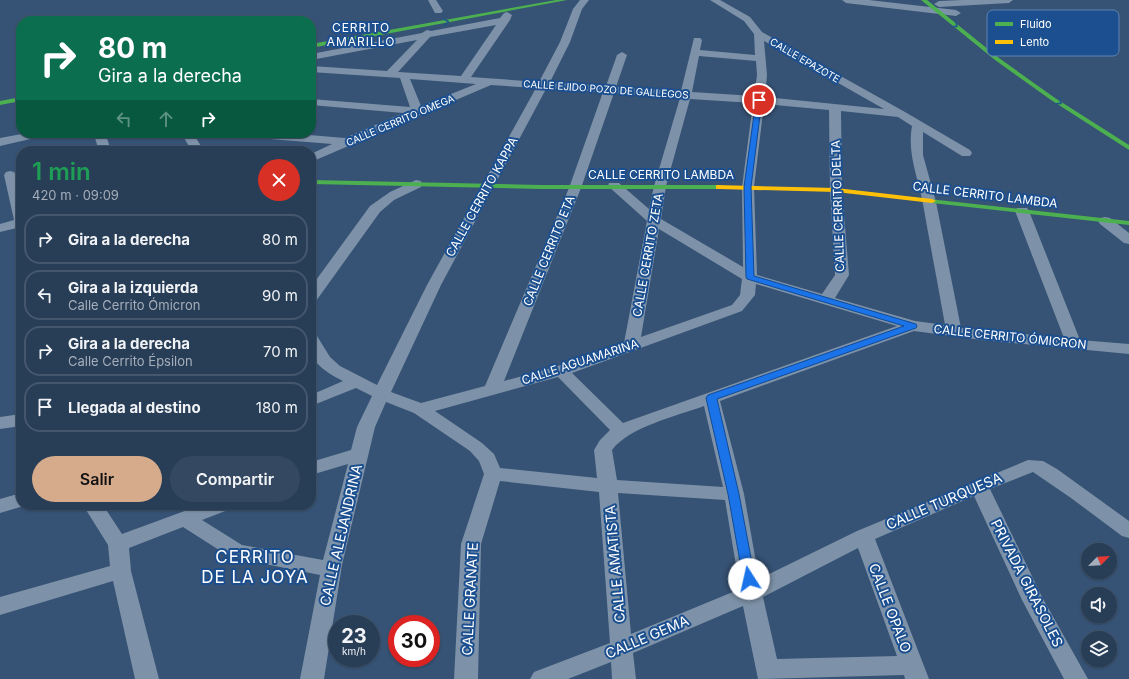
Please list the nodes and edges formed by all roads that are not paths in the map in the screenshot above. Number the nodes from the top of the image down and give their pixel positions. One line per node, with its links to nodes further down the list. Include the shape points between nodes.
1 (432, 0): 10 (street)
2 (564, 0): 9 (street)
3 (585, 0): 30 (street, CALLE CERRITO KAPPA, via 578,9)
4 (714, 0): 16 (street, CALLE EPAZOTE, via 747,19)
5 (846, 0): 11 (street)
6 (1009, 0): 8 (street)
7 (927, 1): 8 (street); 11 (street)
8 (942, 2): 12 (street)
9 (510, 10): 13 (street); 15 (street, one-way to 9)
10 (438, 11)
11 (938, 11): 12 (street); 19 (street, one-way to 19)
12 (956, 13): 14 (street)
13 (504, 20): 15 (street); 28 (street)
14 (965, 20)
15 (427, 30): 18 (street); 22 (street); 26 (street)
16 (759, 34): 24 (street); 39 (street, CALLE EPAZOTE)
17 (697, 40): 20 (street, CALLE CERRITO ZETA)
18 (316, 45)
19 (987, 50)
20 (695, 53): 24 (street); 32 (street, CALLE CERRITO ZETA)
21 (622, 55): 31 (street, CALLE CERRITO ETA)
22 (316, 56)
23 (994, 56): 45 (street, one-way to 45)
24 (761, 58): 34 (street)
25 (316, 69): 26 (street, CALLE EJIDO POZO DE GALLEGOS)
26 (390, 74): 27 (street, CALLE EJIDO POZO DE GALLEGOS)
27 (404, 76): 28 (street, CALLE EJIDO POZO DE GALLEGOS); 38 (street)
28 (464, 80): 29 (street, CALLE EJIDO POZO DE GALLEGOS)
29 (490, 82): 30 (street, CALLE EJIDO POZO DE GALLEGOS); 38 (street, CALLE CERRITO OMEGA)
30 (543, 85): 31 (street, CALLE EJIDO POZO DE GALLEGOS); 51 (street, CALLE CERRITO KAPPA)
31 (611, 89): 32 (street, CALLE EJIDO POZO DE GALLEGOS); 55 (street, CALLE CERRITO ETA)
32 (686, 95): 34 (street, CALLE EJIDO POZO DE GALLEGOS); 53 (street, CALLE CERRITO ZETA)
33 (16, 100): 35 (street)
34 (759, 100): 37 (street, CALLE EJIDO POZO DE GALLEGOS); 54 (street)
35 (0, 102)
36 (316, 102): 38 (street)
37 (835, 108): 39 (street, CALLE EJIDO POZO DE GALLEGOS); 56 (street, CALLE CERRITO DELTA)
38 (417, 111): 44 (street, CALLE CERRITO OMEGA)
39 (901, 114): 40 (street, CALLE EPAZOTE)
40 (918, 125): 46 (street, CALLE EPAZOTE); 57 (street, via 916,132 919,172)
41 (20, 138): 43 (street)
42 (302, 138): 44 (street)
43 (0, 142)
44 (347, 142): 47 (street, CALLE CERRITO OMEGA)
45 (1129, 148)
46 (966, 154)
47 (316, 156)
48 (10, 175): 58 (street)
49 (316, 182): 50 (street, CALLE CERRITO LAMBDA)
50 (416, 184): 51 (street, CALLE CERRITO LAMBDA); 67 (street, via 384,200 375,209)
51 (488, 186): 55 (street, CALLE CERRITO LAMBDA); 78 (street, CALLE CERRITO KAPPA, via 434,285)
52 (614, 186): 53 (street, CALLE CERRITO LAMBDA); 55 (street, CALLE CERRITO LAMBDA); 60 (street, CALLE CERRITO ÓMICRON)
53 (660, 186): 54 (street, CALLE CERRITO LAMBDA); 60 (street, CALLE CERRITO ZETA)
54 (748, 187): 56 (street, CALLE CERRITO LAMBDA); 66 (street)
55 (575, 188): 77 (street, CALLE CERRITO ETA)
56 (836, 190): 57 (street, CALLE CERRITO LAMBDA); 68 (street, CALLE CERRITO DELTA, via 842,275)
57 (928, 200): 59 (street, CALLE CERRITO LAMBDA); 70 (street)
58 (16, 201)
59 (1022, 211): 61 (street, CALLE CERRITO LAMBDA); 71 (street)
60 (654, 220): 66 (street, CALLE CERRITO ÓMICRON, via 707,254); 73 (street, CALLE CERRITO ZETA)
61 (1105, 221): 62 (street, CALLE CERRITO LAMBDA); 65 (street)
62 (1129, 223)
63 (16, 224): 64 (street)
64 (0, 228)
65 (1128, 242)
66 (750, 277): 68 (street, CALLE CERRITO ÓMICRON); 73 (street, CALLE AGUAMARINA, via 747,295 737,308)
67 (316, 291)
68 (826, 299): 69 (street, CALLE CERRITO ÓMICRON)
69 (913, 326): 70 (street, CALLE CERRITO ÓMICRON); 79 (street)
70 (954, 331): 71 (street, CALLE CERRITO ÓMICRON)
71 (1074, 344): 74 (street, CALLE CERRITO ÓMICRON)
72 (316, 347): 76 (street, via 334,370)
73 (631, 347): 75 (street, CALLE AGUAMARINA)
74 (1129, 349)
75 (561, 371): 77 (street, CALLE AGUAMARINA); 84 (street)
76 (356, 382): 78 (street); 80 (street)
77 (493, 388): 81 (street, CALLE AGUAMARINA)
78 (381, 394): 81 (street); 85 (street, CALLE ALEJANDRINA, via 366,426)
79 (711, 398): 84 (street); 90 (street)
80 (316, 399)
81 (420, 410): 87 (street, via 476,447 487,458)
82 (16, 421): 83 (street)
83 (0, 423)
84 (621, 431): 88 (street, CALLE AMATISTA, via 610,439 603,450)
85 (359, 454): 86 (street); 99 (street, CALLE ALEJANDRINA)
86 (316, 467)
87 (493, 474): 88 (street); 108 (street, CALLE GRANATE, via 471,544)
88 (608, 486): 90 (street); 103 (street, CALLE AMATISTA)
89 (979, 487): 96 (street, CALLE TURQUESA, via 1020,468 1036,466); 97 (street, CALLE TURQUESA); 111 (street, PRIVADA GIRASOLES, via 1033,600)
90 (734, 494): 101 (street)
91 (16, 501): 92 (street)
92 (0, 506)
93 (96, 510): 98 (street)
94 (208, 510): 95 (street)
95 (186, 519): 98 (street); 99 (street, via 237,552)
96 (1129, 531)
97 (864, 536): 101 (street, CALLE TURQUESA); 104 (street, CALLE OPALO)
98 (118, 544): 100 (street)
99 (331, 569): 107 (street, CALLE ALEJANDRINA)
100 (121, 571): 102 (street); 106 (street)
101 (752, 593): 103 (street, CALLE GEMA); 105 (street)
102 (0, 606)
103 (622, 648): 109 (street, CALLE GEMA); 110 (street, CALLE AMATISTA)
104 (914, 672): 105 (street)
105 (769, 674)
106 (142, 677)
107 (312, 679)
108 (466, 679)
109 (542, 679)
110 (624, 679)
111 (1076, 679)

